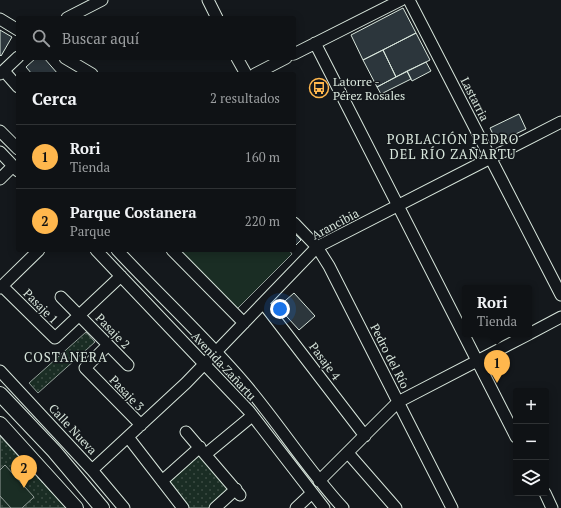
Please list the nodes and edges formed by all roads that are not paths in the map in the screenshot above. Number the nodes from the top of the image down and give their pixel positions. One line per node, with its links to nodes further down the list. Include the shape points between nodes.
1 (102, 0): 5 (street)
2 (208, 0): 6 (street)
3 (401, 0): 9 (street)
4 (409, 0): 24 (street, Lastarria)
5 (71, 16)
6 (216, 16)
7 (0, 19): 8 (street)
8 (16, 29)
9 (315, 43): 10 (street); 27 (street)
10 (296, 53)
11 (16, 59): 15 (street)
12 (68, 60): 16 (street)
13 (238, 60): 17 (street)
14 (282, 60): 18 (street)
15 (2, 72): 19 (street)
16 (89, 72)
17 (245, 72)
18 (259, 72)
19 (16, 85)
20 (561, 122): 24 (street, Arancibia)
21 (0, 131): 22 (street)
22 (16, 147)
23 (0, 152): 25 (street)
24 (490, 158): 27 (street, Arancibia); 36 (street, Lastarria)
25 (16, 168): 26 (street)
26 (0, 179)
27 (398, 206): 29 (street, Arancibia); 42 (street)
28 (296, 225): 29 (street, Pedro del Río)
29 (317, 247): 38 (street, Arancibia); 53 (street, Pedro del Río, via 336,278)
30 (37, 252): 35 (street)
31 (98, 252): 34 (street, Avenida Zañartu)
32 (119, 252): 47 (street, Avenida Zañartu)
33 (174, 252): 41 (street)
34 (121, 276): 39 (street, Pasaje 2); 49 (street, Avenida Zañartu)
35 (1, 287): 39 (street, Pasaje 1, via 55,338)
36 (561, 295)
37 (62, 297): 39 (street, Pasaje 2)
38 (263, 303): 41 (street, Arancibia); 59 (street, Pasaje 4)
39 (80, 315): 46 (street, Pasaje 2)
40 (561, 317): 43 (street)
41 (244, 323): 47 (street, Arancibia)
42 (462, 332)
43 (532, 332)
44 (465, 337): 48 (street)
45 (523, 337): 48 (street)
46 (108, 345): 50 (street, Pasaje 2); 56 (street, Pasaje 3, via 85,368)
47 (217, 352): 49 (street, Arancibia); 65 (street, Avenida Zañartu, via 264,407)
48 (477, 361): 53 (street); 57 (street)
49 (205, 364): 54 (street, Avenida Zañartu); 56 (street, Arancibia)
50 (128, 365)
51 (0, 371): 63 (street, Calle Nueva)
52 (0, 394): 69 (main road, via 54,451)
53 (398, 402): 59 (street); 77 (street, Pedro del Río)
54 (252, 416): 61 (street); 66 (street, Avenida Zañartu)
55 (0, 424): 68 (main road)
56 (141, 425): 60 (street, Arancibia)
57 (513, 431)
58 (186, 432): 61 (street)
59 (365, 436): 62 (street)
60 (128, 437): 63 (street, Arancibia); 64 (street)
61 (203, 450): 64 (street); 72 (street, via 238,492)
62 (348, 453): 65 (street); 76 (street)
63 (92, 470): 70 (street, Calle Nueva)
64 (162, 481): 71 (street)
65 (319, 481): 75 (street, Avenida Zañartu)
66 (312, 493): 73 (street); 74 (street, Avenida Zañartu)
67 (546, 496): 78 (street)
68 (76, 508)
69 (102, 508)
70 (124, 508)
71 (183, 508)
72 (215, 508)
73 (296, 508)
74 (324, 508)
75 (343, 508)
76 (396, 508)
77 (452, 508)
78 (552, 508)

